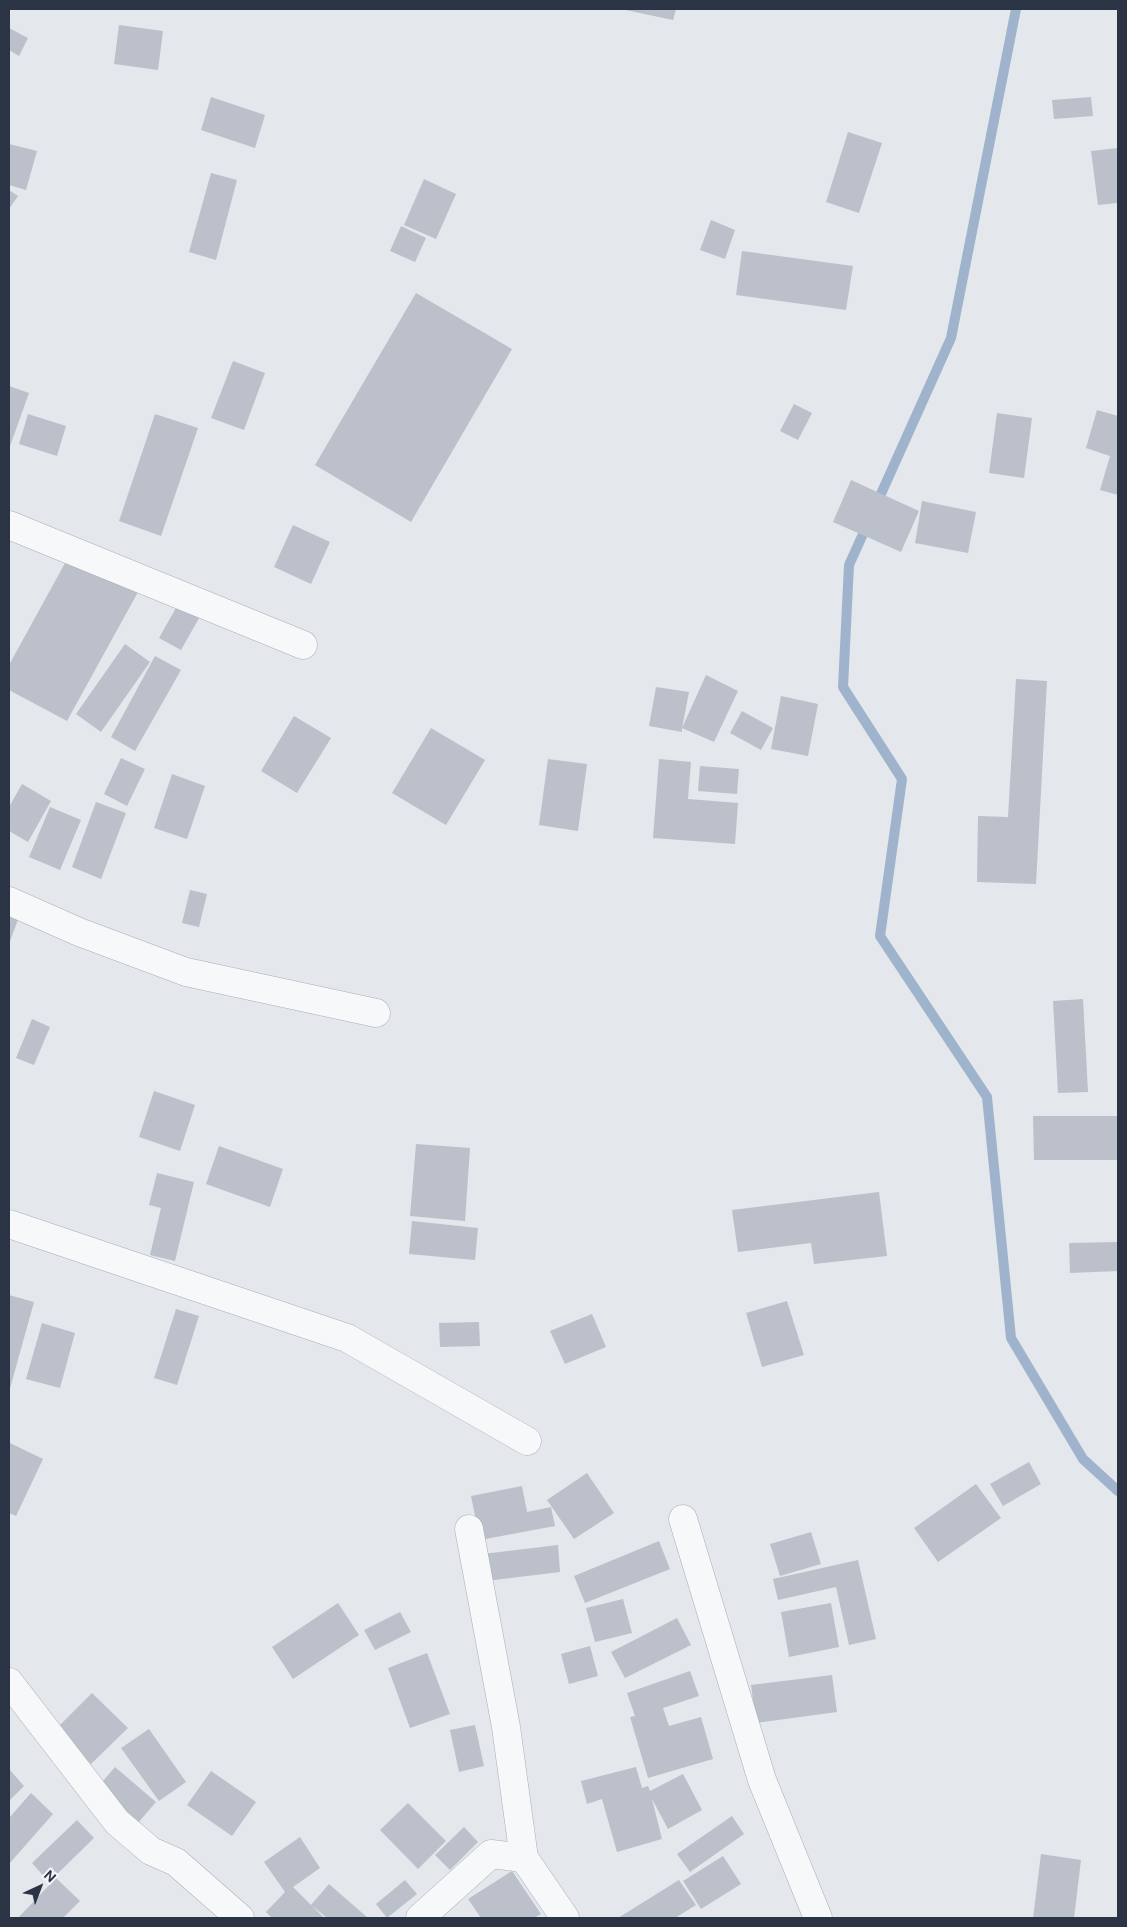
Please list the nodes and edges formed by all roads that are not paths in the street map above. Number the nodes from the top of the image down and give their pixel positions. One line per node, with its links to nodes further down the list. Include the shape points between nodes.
1 (9, 525): 2 (street)
2 (303, 645)
3 (9, 901): 4 (street, via 79,932 186,972)
4 (376, 1013)
5 (9, 1224): 6 (street, via 347,1338)
6 (527, 1441)
7 (683, 1519): 14 (street, via 762,1780)
8 (469, 1529): 10 (street, via 506,1727)
9 (9, 1682): 11 (street, via 117,1822 151,1851 176,1862)
10 (524, 1858): 12 (street, via 491,1854); 13 (street)
11 (240, 1918)
12 (420, 1918)
13 (565, 1918)
14 (818, 1918)

